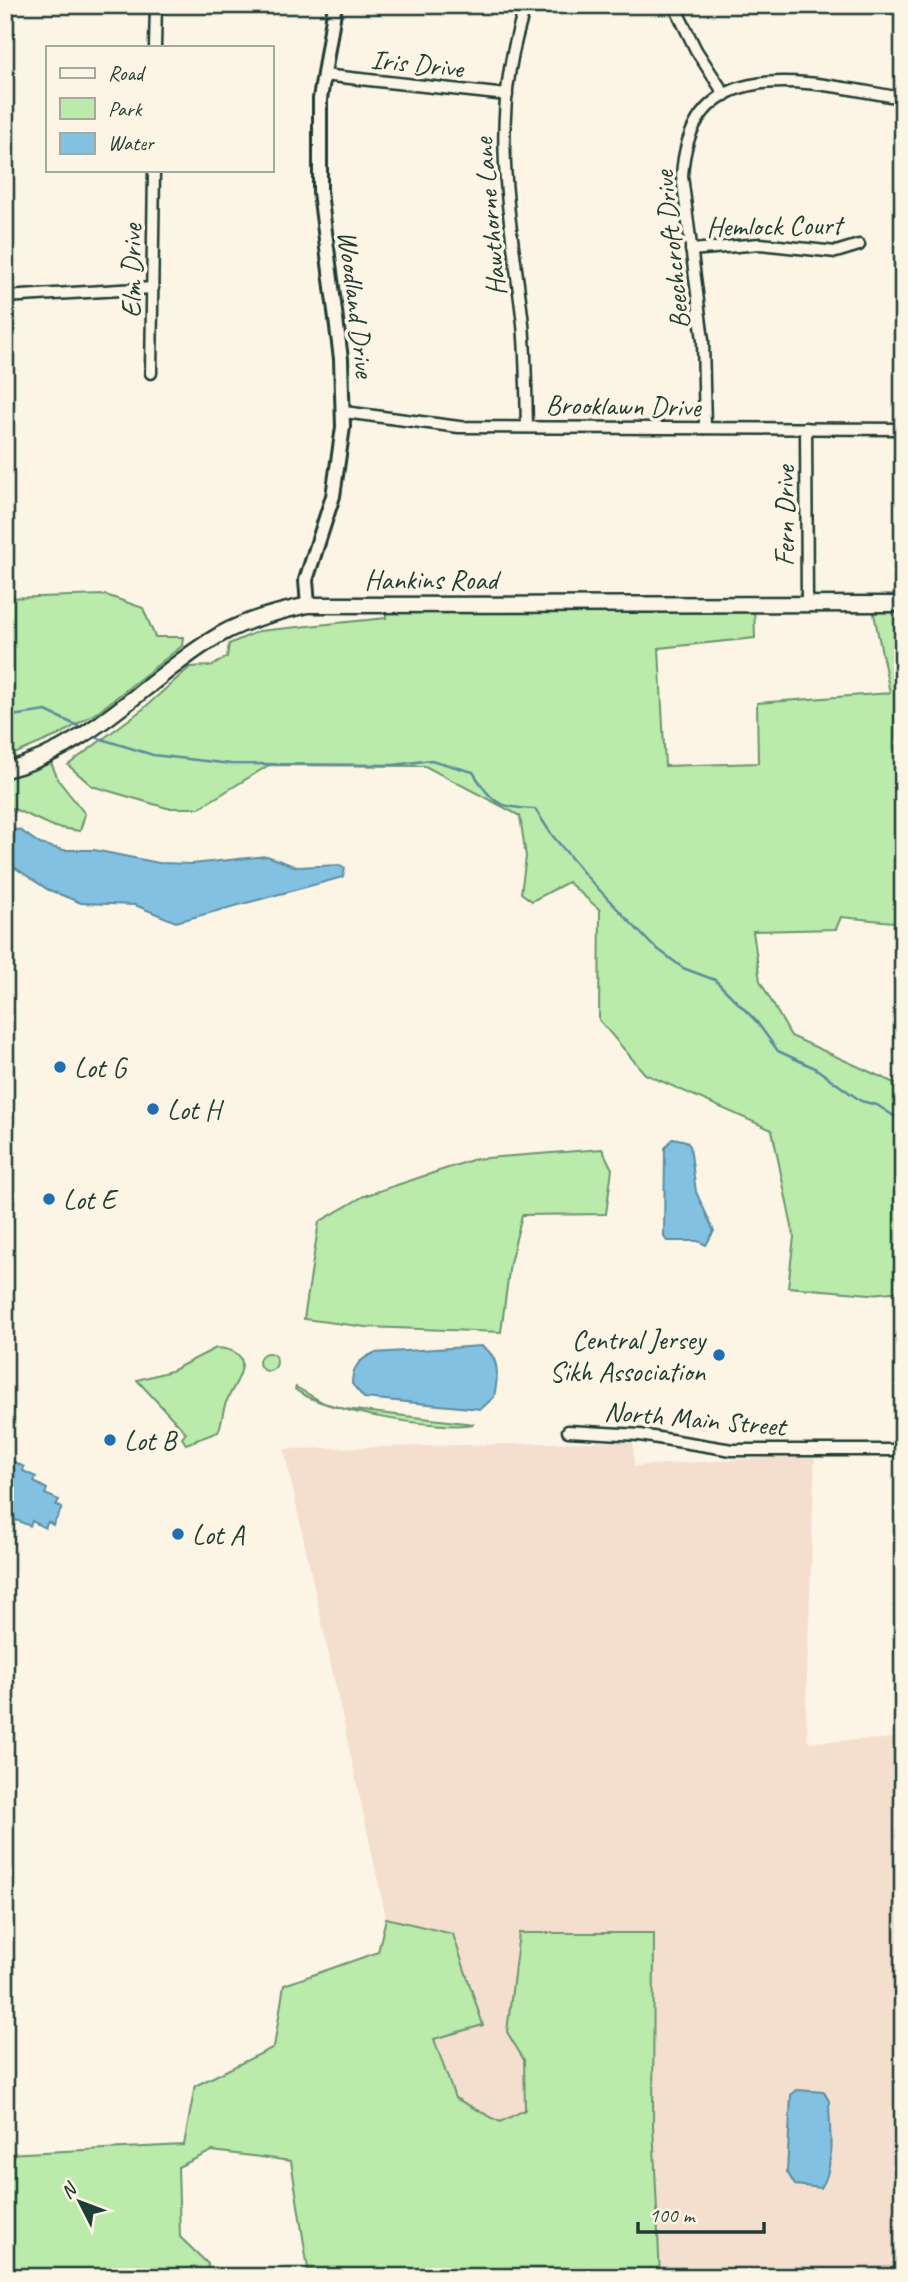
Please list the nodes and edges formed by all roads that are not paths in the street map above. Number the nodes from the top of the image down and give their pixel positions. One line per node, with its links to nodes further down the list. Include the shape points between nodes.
1 (156, 5): 5 (street)
2 (335, 5): 6 (street, Woodland Drive)
3 (526, 5): 7 (street, Hawthorne Lane)
4 (674, 5): 8 (street)
5 (155, 46)
6 (323, 75): 7 (street, Iris Drive); 16 (street, Woodland Drive, via 320,192)
7 (507, 95): 17 (street, Hawthorne Lane, via 504,190 525,348)
8 (725, 95): 9 (street, Beechcroft Drive, via 756,82 782,80); 12 (street, Beechcroft Drive, via 697,124 685,150 682,176)
9 (903, 98)
10 (154, 172): 13 (street, Elm Drive)
11 (859, 245): 12 (street, Hemlock Court, via 836,252 760,244)
12 (691, 250): 18 (street, Beechcroft Drive, via 703,340)
13 (153, 288): 14 (street); 15 (street, Elm Drive)
14 (5, 297)
15 (151, 373)
16 (344, 412): 17 (street, Brooklawn Drive, via 459,427); 23 (street, Woodland Drive, via 333,496 306,580)
17 (527, 426): 18 (street, Brooklawn Drive)
18 (705, 428): 19 (street, Brooklawn Drive)
19 (806, 428): 20 (street, Brooklawn Drive); 21 (street, Fern Drive)
20 (903, 429)
21 (807, 603): 22 (main road, Hankins Road); 23 (main road, Hankins Road)
22 (903, 604)
23 (308, 605): 24 (main road, Hankins Road, via 224,632 80,739)
24 (5, 770)
25 (568, 1431): 26 (street, North Main Street, via 640,1435 732,1450)
26 (903, 1450)

